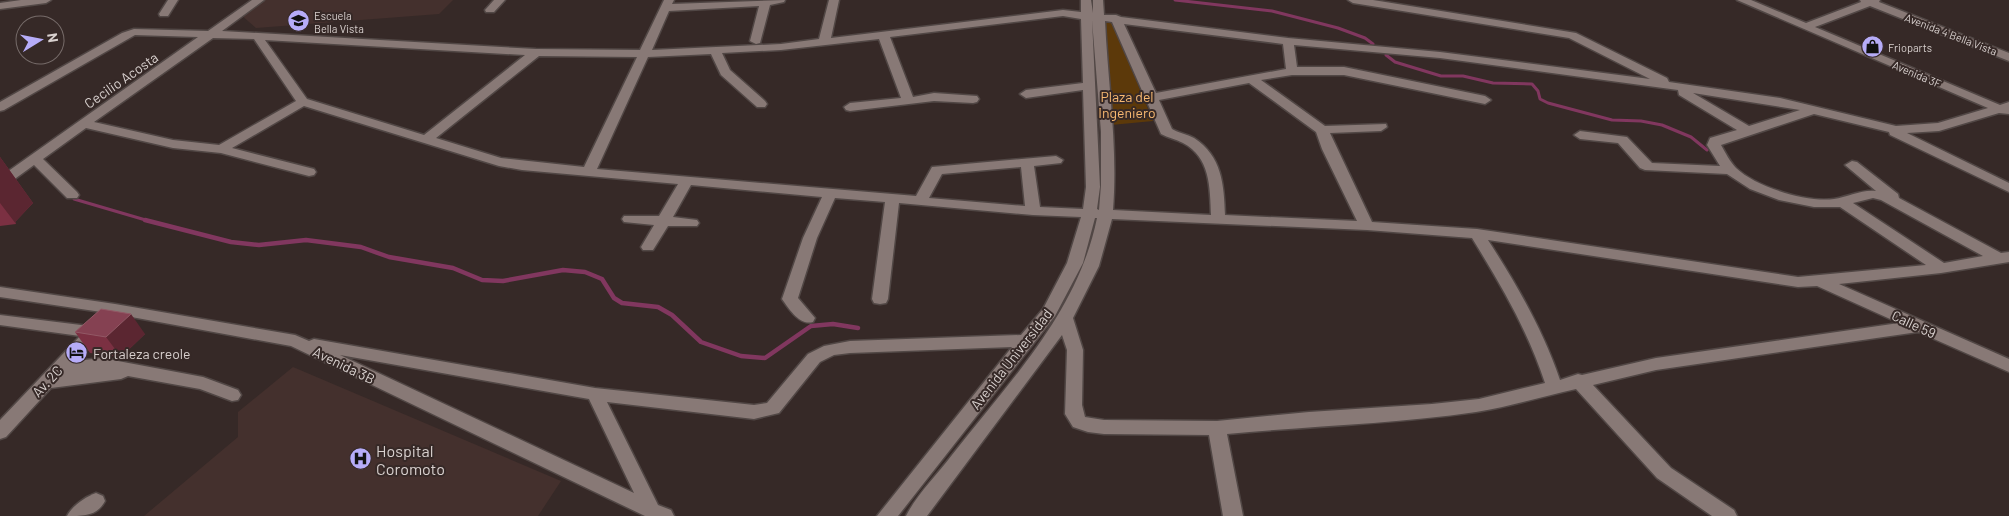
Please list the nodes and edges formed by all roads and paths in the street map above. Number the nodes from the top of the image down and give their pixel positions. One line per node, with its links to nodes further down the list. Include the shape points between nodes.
1 (46, 0): 12 (street)
2 (173, 0): 19 (street)
3 (259, 0): 23 (street, Cecilio Acosta)
4 (500, 0): 16 (street)
5 (780, 0): 13 (street)
6 (834, 0): 27 (street)
7 (1098, 0): 17 (street, Avenida Universidad)
8 (1353, 0): 18 (street)
9 (1443, 0): 18 (street)
10 (1742, 0): 21 (street, Avenida 3F)
11 (1872, 0): 21 (street); 28 (street, Avenida 4 Bella Vista); 32 (street, Avenida 4 Bella Vista)
12 (26, 2): 15 (street)
13 (765, 3): 14 (street); 25 (street)
14 (668, 4): 31 (street)
15 (0, 6)
16 (490, 10)
17 (1091, 10): 20 (street); 22 (street); 35 (street, Avenida Universidad); 74 (street, Avenida Universidad, via 1108,151)
18 (1439, 12): 36 (street, via 1572,35)
19 (164, 14)
20 (1116, 18): 26 (street); 38 (street)
21 (1805, 27): 47 (street, Avenida 3F)
22 (882, 34): 27 (street); 41 (street)
23 (210, 35): 24 (street); 44 (street, via 126,34); 48 (street, Cecilio Acosta)
24 (257, 36): 29 (street); 42 (street)
25 (756, 41)
26 (1288, 41): 33 (street); 36 (street, via 1440,55)
27 (824, 42): 30 (street)
28 (2009, 50)
29 (536, 52): 31 (street); 54 (street)
30 (716, 52): 31 (street); 43 (street, via 725,72)
31 (644, 54): 62 (street)
32 (2009, 57)
33 (1292, 71): 34 (street); 40 (street, via 1344,71)
34 (1250, 78): 38 (street); 51 (street)
35 (1089, 86): 37 (street); 73 (street, Avenida Universidad, via 1093,187)
36 (1675, 87): 46 (street); 52 (street)
37 (1026, 94)
38 (1151, 98): 76 (street, via 1166,131 1193,144 1212,166 1217,176)
39 (973, 99): 41 (street, via 941,97)
40 (1486, 100)
41 (908, 101): 45 (street)
42 (303, 102): 54 (street); 55 (street)
43 (761, 104)
44 (0, 107)
45 (850, 107)
46 (1815, 109): 50 (street); 52 (street)
47 (2007, 109): 50 (street, via 1939,127 1896,130)
48 (84, 124): 55 (street, via 172,144); 56 (street, Cecilio Acosta)
49 (1381, 127): 51 (street)
50 (1885, 127): 65 (street)
51 (1322, 130): 79 (street)
52 (1748, 131): 60 (street, via 1713,142)
53 (1580, 135): 60 (street, via 1622,140 1650,167)
54 (426, 140): 62 (street, via 499,162)
55 (221, 148): 61 (street)
56 (36, 158): 64 (street, Cecilio Acosta); 67 (street)
57 (1056, 160): 58 (street)
58 (1027, 163): 69 (street, via 937,170); 72 (street)
59 (1852, 165): 71 (street)
60 (1730, 170): 70 (street, via 1760,188 1790,198)
61 (309, 172)
62 (589, 172): 63 (street)
63 (687, 181): 66 (street); 77 (street)
64 (0, 183)
65 (2009, 188)
66 (831, 192): 68 (street); 88 (street, via 810,238 790,299)
67 (72, 195)
68 (893, 198): 69 (street); 86 (street)
69 (921, 200): 72 (street)
70 (1843, 203): 71 (street, via 1873,194); 83 (street)
71 (1901, 205): 82 (street)
72 (1033, 211): 73 (street)
73 (1089, 213): 74 (street); 94 (street, Avenida Universidad, via 1075,263 1049,312)
74 (1106, 213): 76 (street); 89 (street, Avenida Universidad, via 1090,272)
75 (629, 219): 77 (street)
76 (1218, 219): 79 (street)
77 (663, 221): 78 (street); 81 (street)
78 (692, 223)
79 (1367, 226): 80 (street)
80 (1477, 234): 84 (street, via 1798,282); 98 (street, via 1531,324)
81 (648, 247)
82 (2004, 257): 83 (street)
83 (1941, 268): 84 (street)
84 (1819, 281): 91 (street, Calle 59)
85 (0, 292): 87 (street, Avenida 3B)
86 (880, 299)
87 (115, 309): 92 (street, Av. 2C); 93 (street, Avenida 3B)
88 (807, 318)
89 (1066, 319): 101 (street, via 1075,350 1073,405 1079,422 1104,427); 107 (street, Avenida Universidad)
90 (4, 325): 92 (street)
91 (1919, 326): 95 (street, Calle 59); 97 (street, via 1656,364)
92 (93, 332): 96 (street, Av. 2C)
93 (295, 341): 99 (street); 104 (street, Avenida 3B)
94 (1026, 342): 99 (street, via 948,342 850,346 830,350 814,358 773,408 763,411); 106 (street, Avenida Universidad)
95 (2009, 366)
96 (53, 375): 100 (street, via 132,371 204,383); 102 (street, Av. 2C)
97 (1578, 380): 98 (street); 109 (street, via 1664,473)
98 (1554, 386): 101 (street, via 1479,405 1432,411 1309,418)
99 (595, 394): 104 (street)
100 (232, 395)
101 (1217, 428): 108 (street)
102 (0, 432)
103 (96, 501): 105 (street)
104 (658, 513)
105 (77, 516)
106 (887, 516)
107 (916, 516)
108 (1232, 516)
109 (1726, 516)

